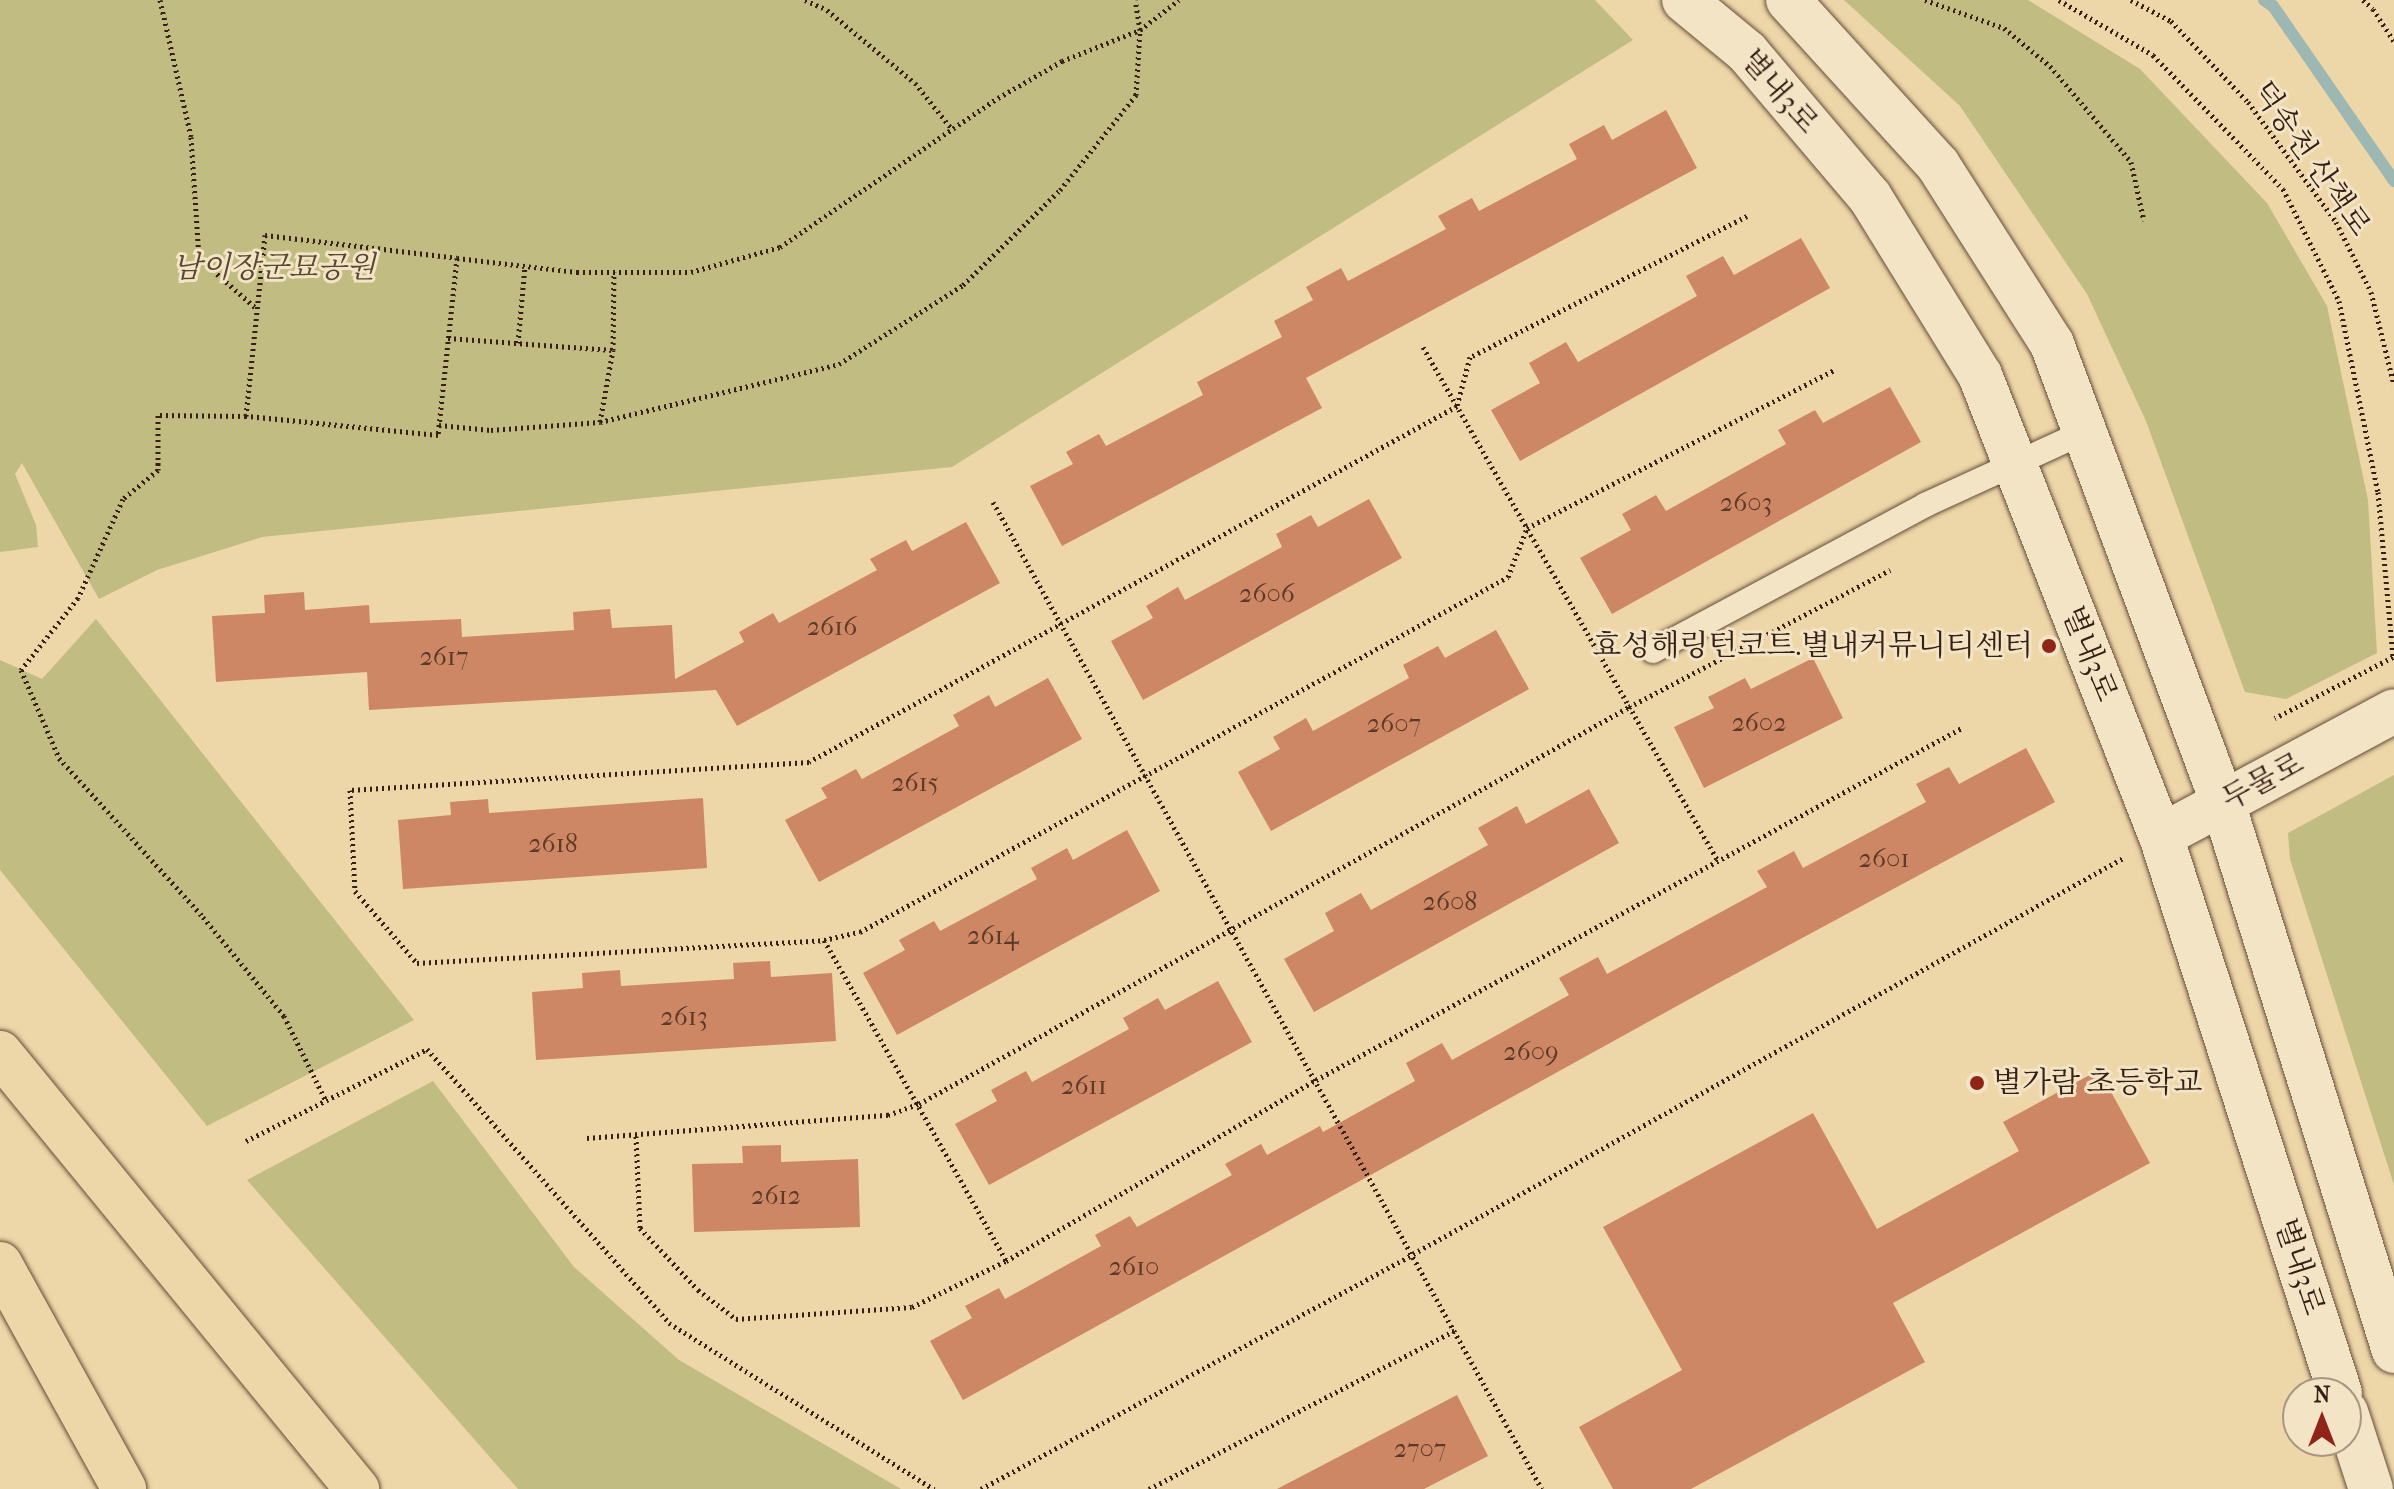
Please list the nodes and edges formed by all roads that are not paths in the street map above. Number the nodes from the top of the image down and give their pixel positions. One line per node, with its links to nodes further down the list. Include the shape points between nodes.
1 (1684, 0): 4 (street, 별내3로, via 1747,52 1870,197 1980,375)
2 (1788, 0): 3 (street, via 1938,165 2052,344)
3 (2087, 431): 4 (lane); 7 (street)
4 (2015, 466): 5 (lane, via 1925,505); 8 (street, 별내3로)
5 (1653, 651)
6 (2379, 719): 7 (street, 두물로)
7 (2223, 803): 8 (street, 두물로); 11 (street)
8 (2161, 836): 12 (street, 별내3로)
9 (0, 1053): 15 (highway)
10 (0, 1264): 14 (highway)
11 (2394, 1351)
12 (2335, 1377)
13 (2361, 1457): 16 (street)
14 (124, 1489)
15 (357, 1489)
16 (2371, 1489)

